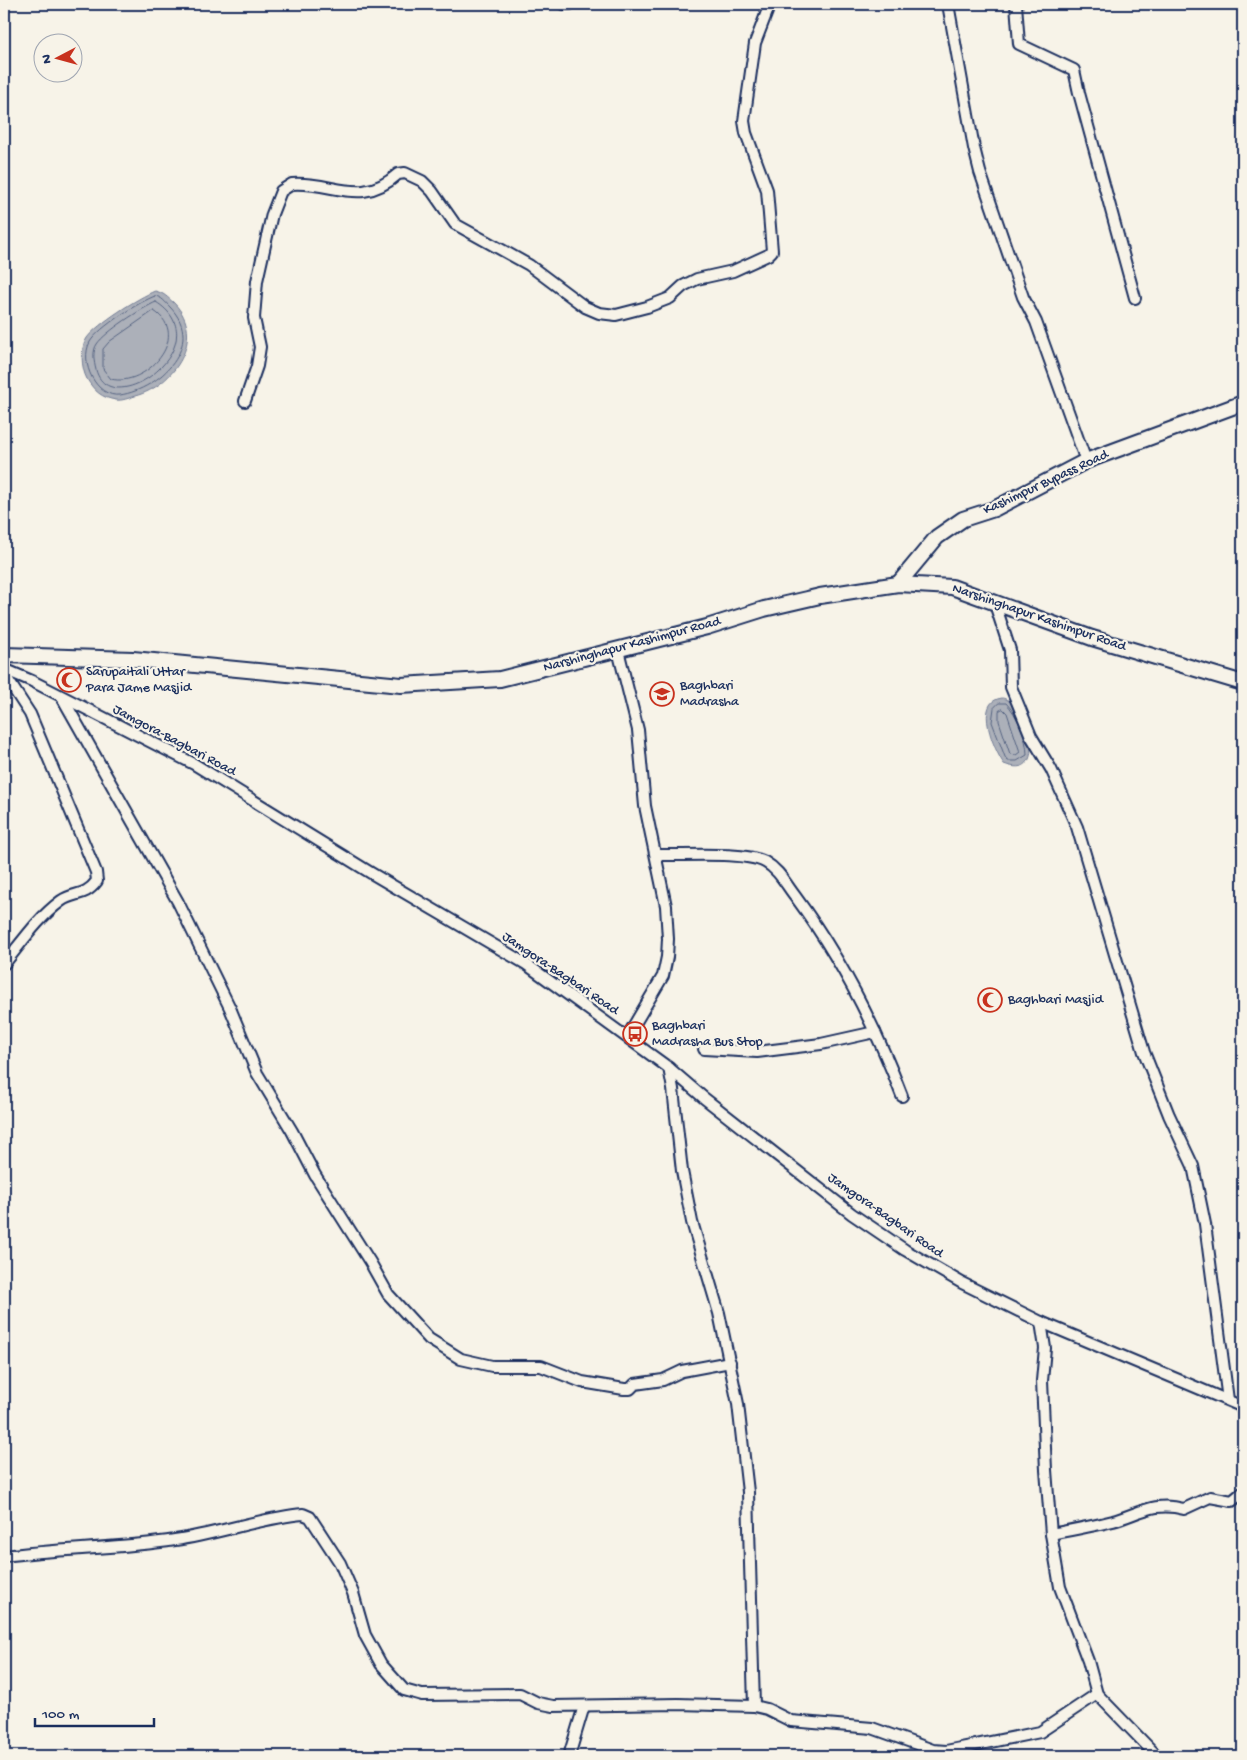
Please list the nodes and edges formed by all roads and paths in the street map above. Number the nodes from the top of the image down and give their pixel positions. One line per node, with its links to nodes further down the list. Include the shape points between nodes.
1 (564, 4): 2 (street)
2 (570, 4)
3 (770, 4): 7 (street, via 755,42 744,120 767,190 772,251 733,271 697,279 670,298 616,315 585,307 529,265 455,224 432,191 413,176 398,174 385,186 359,192 292,184 281,191 272,214 257,281 254,318 260,347)
4 (948, 4): 9 (street, via 980,172 1023,297 1036,322)
5 (1016, 4): 6 (street, via 1019,44 1074,70)
6 (1135, 298)
7 (245, 401)
8 (1243, 403): 9 (main road, Kashimpur Bypass Road)
9 (1086, 461): 10 (main road, Kashimpur Bypass Road, via 994,509 954,524 931,544)
10 (898, 584): 11 (main road, Narshinghapur Kashimpur Road, via 952,586); 12 (main road, Narshinghapur Kashimpur Road, via 820,596 764,609)
11 (994, 601): 16 (main road, Narshinghapur Kashimpur Road, via 1092,638); 27 (street, via 1010,650 1011,687 1031,736 1051,769 1077,826 1144,1052 1193,1166 1205,1224)
12 (618, 650): 13 (main road, Narshinghapur Kashimpur Road, via 500,679 401,685 133,659); 18 (street, via 638,730 645,806)
13 (4, 655)
14 (4, 669): 17 (street, Jamgora-Bagbari Road)
15 (4, 674): 19 (street, via 30,714 97,881 90,891 63,900 40,920)
16 (1243, 683)
17 (63, 698): 21 (street, Jamgora-Bagbari Road, via 194,764 526,964); 26 (street, via 178,902 230,1008 256,1074 388,1294 429,1339 461,1359 492,1366 541,1366 582,1382 624,1389 663,1380 682,1371)
18 (656, 855): 20 (street, via 750,857 772,868 784,879 835,953); 21 (street, via 666,906 668,957 659,984)
19 (4, 964)
20 (875, 1032): 22 (street, via 821,1044 757,1052); 24 (street)
21 (627, 1037): 23 (street, Jamgora-Bagbari Road)
22 (704, 1049)
23 (669, 1068): 25 (street, Jamgora-Bagbari Road, via 852,1214 962,1284); 26 (street, via 692,1222)
24 (902, 1096)
25 (1041, 1322): 27 (street, Jamgora-Bagbari Road); 30 (street, via 1045,1348 1042,1380)
26 (730, 1362): 34 (street, via 748,1492)
27 (1228, 1400): 28 (street, Jamgora-Bagbari Road)
28 (1243, 1407)
29 (1243, 1492): 30 (street, via 1232,1501 1210,1497 1184,1509 1163,1505)
30 (1052, 1534): 32 (street, via 1060,1587)
31 (4, 1556): 33 (street, via 37,1550 124,1547 177,1540 302,1514 310,1517 340,1563 365,1635 381,1664 404,1690 422,1696 520,1694 538,1704)
32 (1097, 1694): 35 (street, via 1040,1732); 37 (street)
33 (584, 1706): 34 (street); 36 (street)
34 (754, 1706): 35 (street, via 801,1723 872,1728)
35 (933, 1753)
36 (569, 1756)
37 (1157, 1756)

